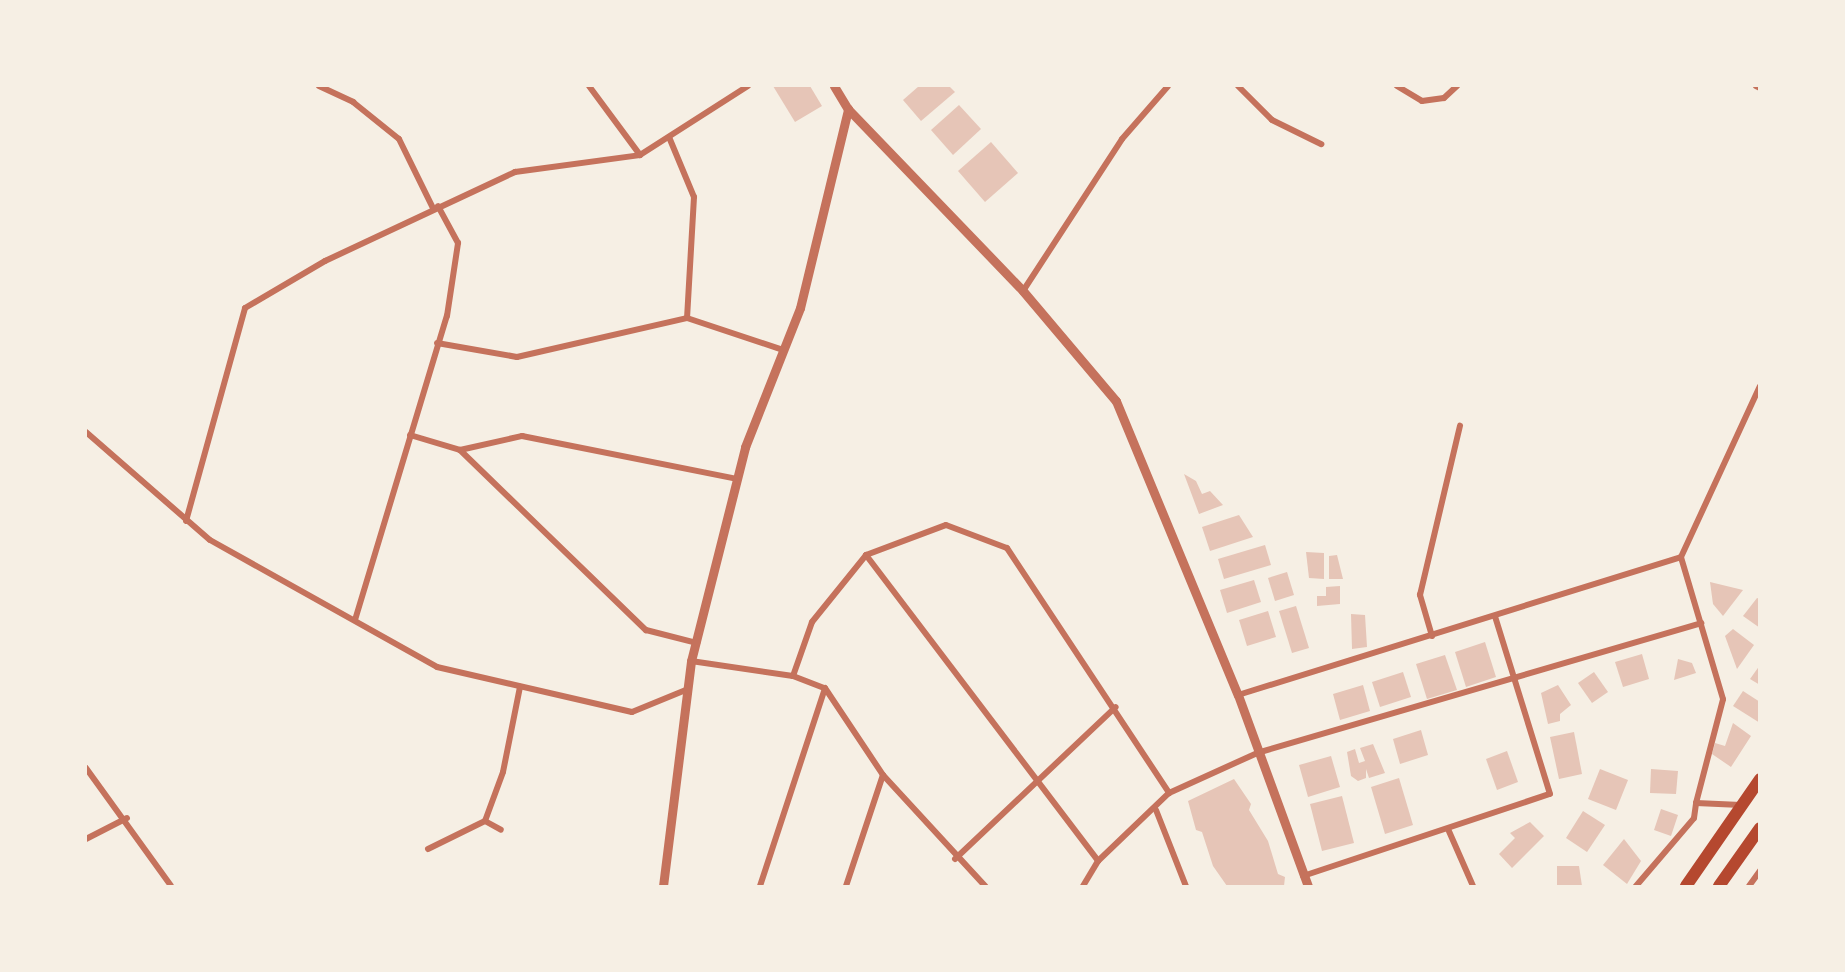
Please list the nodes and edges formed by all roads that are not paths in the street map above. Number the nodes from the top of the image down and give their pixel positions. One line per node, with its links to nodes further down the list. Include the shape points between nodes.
1 (319, 86): 14 (street, via 353,102 399,139)
2 (589, 86): 13 (street)
3 (748, 86): 13 (street)
4 (834, 86): 11 (street)
5 (1168, 86): 15 (street, via 1122,138)
6 (1238, 86): 12 (street, via 1272,120)
7 (1397, 86): 8 (street, via 1422,101 1444,98)
8 (1457, 86)
9 (1756, 86): 10 (street)
10 (1760, 88)
11 (848, 109): 15 (street); 18 (street, via 800,308)
12 (1322, 144)
13 (640, 155): 14 (street, via 515,172); 16 (street, via 671,136 694,197)
14 (436, 207): 17 (street, via 458,243 447,316); 25 (street, via 245,308)
15 (1023, 291): 39 (street, via 1116,401)
16 (687, 318): 17 (street, via 517,357); 18 (street)
17 (437, 343): 22 (street)
18 (783, 350): 24 (street)
19 (1760, 386): 27 (street)
20 (1460, 426): 31 (street, via 1420,595)
21 (86, 432): 25 (street)
22 (410, 435): 23 (street); 29 (street)
23 (460, 450): 24 (street, via 522,436); 32 (street, via 646,630)
24 (737, 479): 32 (street)
25 (186, 521): 29 (street, via 210,540)
26 (866, 555): 34 (street, via 812,622); 40 (street, via 946,525 1007,548); 44 (street)
27 (1681, 557): 28 (street); 30 (street)
28 (1496, 616): 31 (street); 35 (street)
29 (355, 620): 36 (street, via 437,667)
30 (1701, 623): 35 (street); 47 (street, via 1723,699)
31 (1432, 636): 39 (street)
32 (698, 643): 33 (street)
33 (691, 661): 34 (street); 38 (street)
34 (793, 676): 37 (street)
35 (1515, 681): 41 (street); 53 (street, via 1550,794)
36 (520, 687): 38 (street, via 632,712); 51 (street, via 503,772)
37 (825, 688): 43 (street); 63 (street)
38 (686, 690): 62 (street)
39 (1238, 696): 41 (street)
40 (1116, 707): 44 (street); 46 (street)
41 (1257, 753): 46 (street); 60 (street)
42 (86, 768): 50 (street)
43 (883, 775): 57 (street); 64 (street)
44 (1035, 780): 57 (street); 58 (street)
45 (1760, 780): 48 (highway)
46 (1169, 793): 49 (street)
47 (1696, 803): 48 (street); 70 (street, via 1694,818)
48 (1741, 806): 71 (highway)
49 (1156, 810): 58 (street); 67 (street)
50 (127, 818): 55 (street); 61 (street)
51 (485, 820): 54 (street); 56 (street)
52 (1760, 828): 72 (highway)
53 (1448, 829): 60 (street); 69 (street)
54 (501, 830)
55 (86, 839)
56 (428, 849)
57 (955, 859): 65 (street)
58 (1098, 861): 66 (street)
59 (1760, 871): 73 (street)
60 (1303, 876): 68 (street)
61 (171, 886)
62 (663, 886)
63 (760, 886)
64 (846, 886)
65 (985, 886)
66 (1083, 886)
67 (1186, 886)
68 (1308, 886)
69 (1473, 886)
70 (1636, 886)
71 (1686, 886)
72 (1719, 886)
73 (1749, 886)

